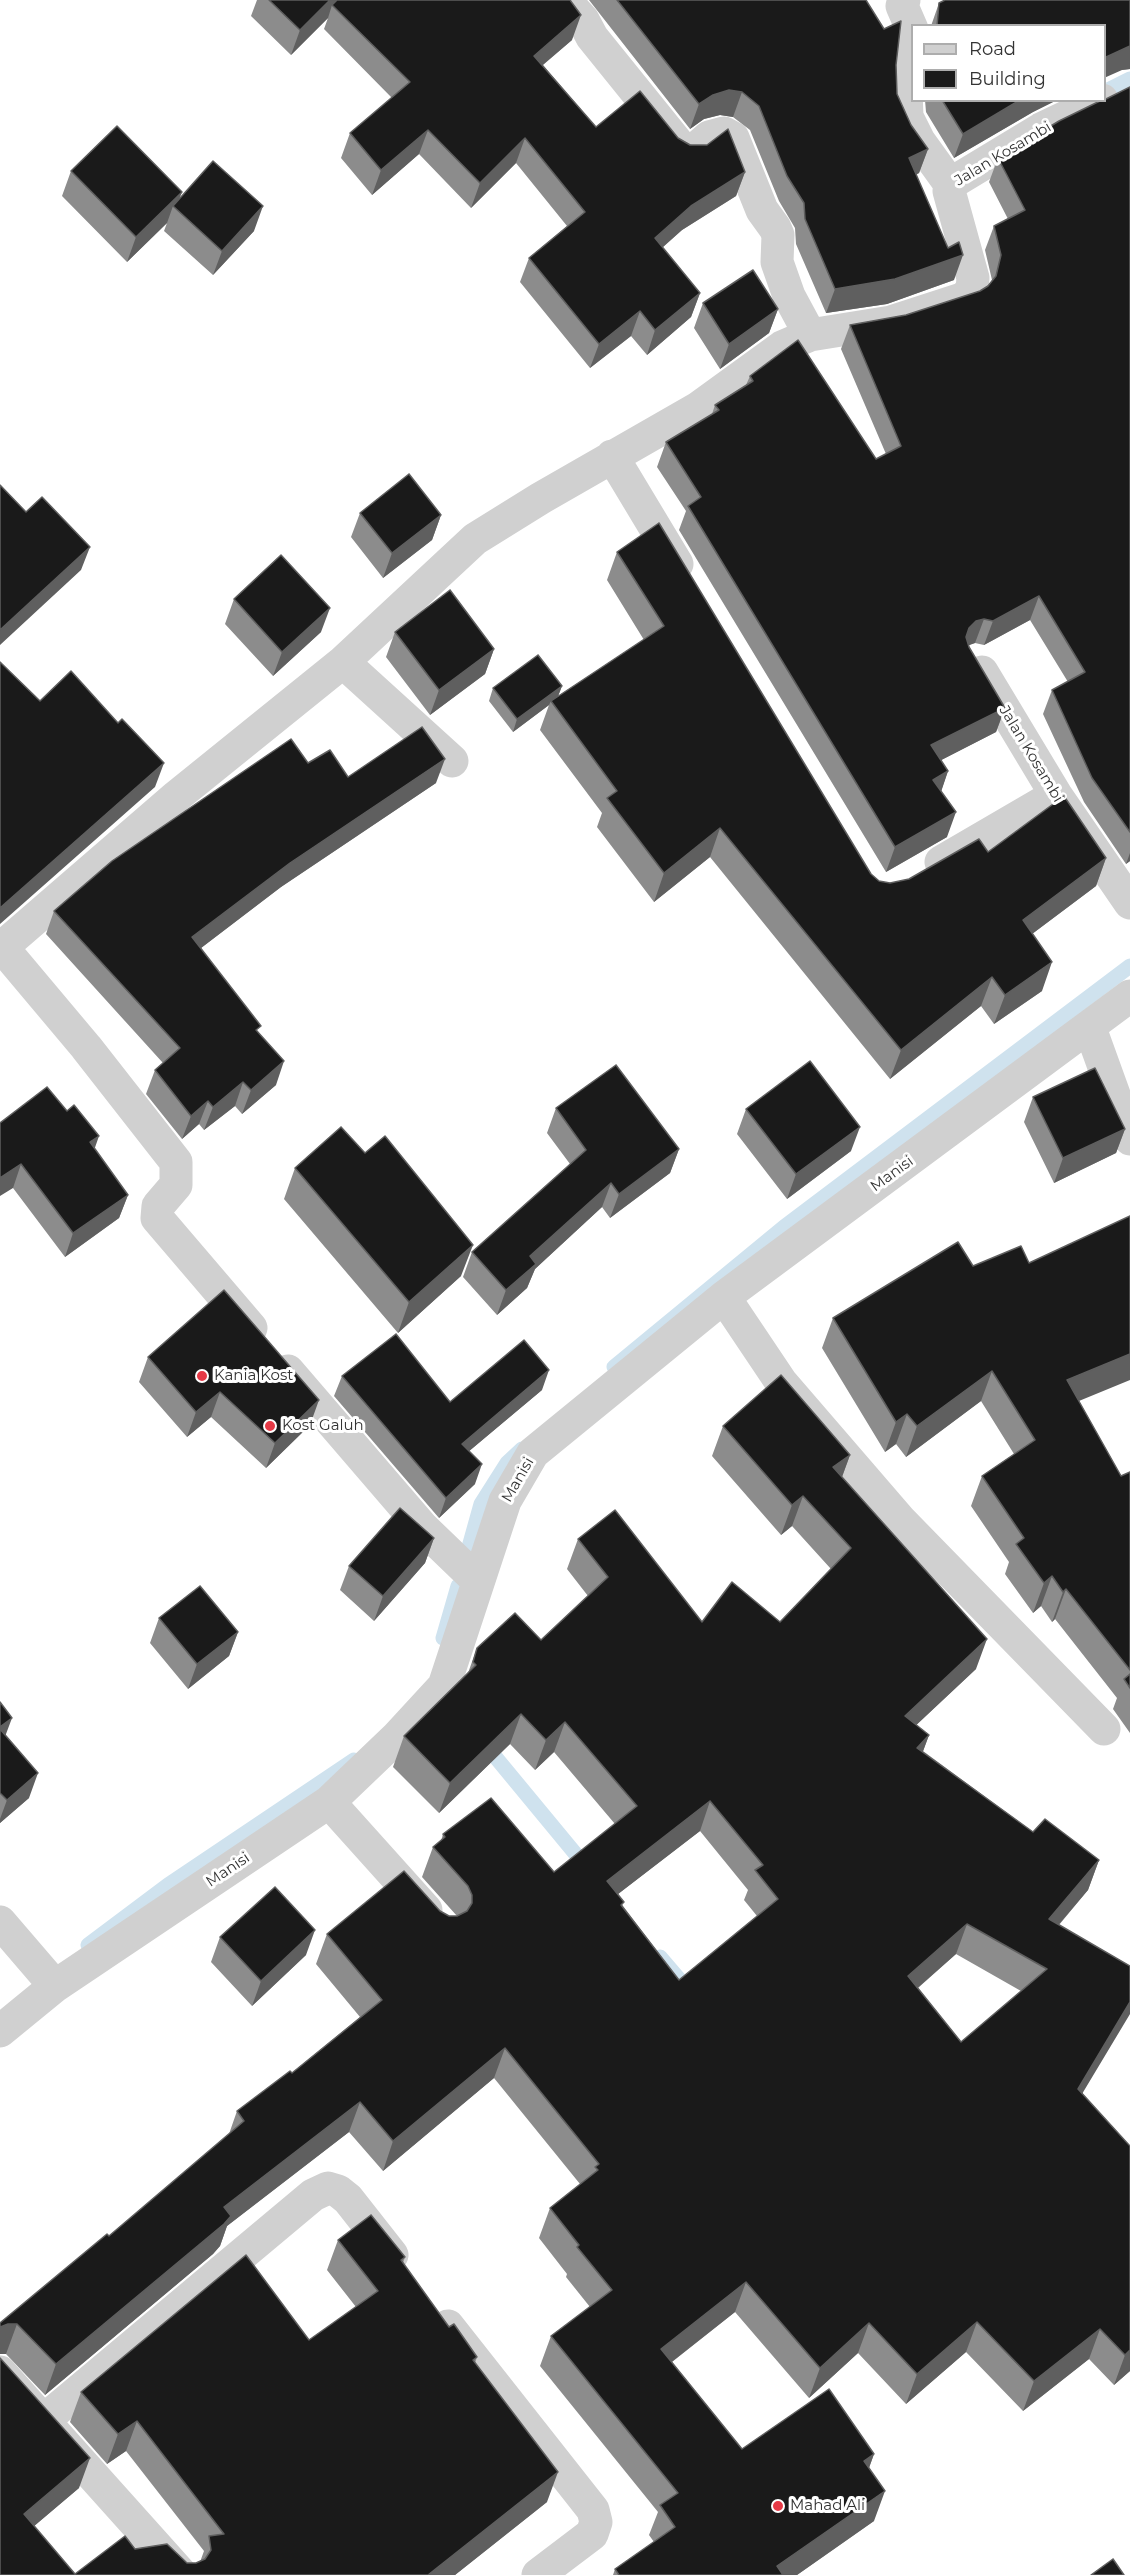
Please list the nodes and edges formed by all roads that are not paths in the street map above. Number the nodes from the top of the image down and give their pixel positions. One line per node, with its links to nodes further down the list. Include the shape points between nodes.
1 (566, 0): 9 (street, via 684,152 692,152 709,137 729,134 734,138 762,210 775,228 777,262 789,296)
2 (904, 0): 3 (street, via 902,6)
3 (911, 27)
4 (911, 47): 8 (street, via 907,117)
5 (1130, 87): 6 (street, Jalan Kosambi)
6 (1106, 99)
7 (1099, 102): 8 (street, Jalan Kosambi, via 1041,129)
8 (950, 184): 9 (street, Jalan Kosambi, via 973,278 972,289 965,298 891,322)
9 (810, 335): 10 (street, Jalan Kosambi, via 782,347 698,408)
10 (612, 456): 11 (street); 12 (street, Jalan Kosambi, via 475,539)
11 (692, 588)
12 (344, 662): 14 (street); 18 (street, Jalan Kosambi, via 177,796)
13 (976, 662): 15 (street, Jalan Kosambi)
14 (452, 761)
15 (1056, 795): 16 (street); 17 (street, Jalan Kosambi)
16 (919, 874)
17 (1130, 903)
18 (1, 948): 23 (street, via 86,1047 176,1162 176,1185 158,1206 157,1218 423,1528)
19 (1130, 996): 20 (street, Manisi)
20 (1090, 1028): 21 (street); 22 (street, Manisi)
21 (1130, 1139)
22 (724, 1297): 23 (street, Manisi, via 533,1454 505,1501); 24 (street, via 781,1382 900,1520)
23 (478, 1581): 25 (street, Manisi, via 444,1686)
24 (1104, 1729)
25 (329, 1802): 27 (street); 28 (street, Manisi)
26 (0, 1922): 28 (street)
27 (443, 1928)
28 (55, 1986): 29 (street, Manisi)
29 (0, 2031)
30 (407, 2275): 33 (street, via 348,2199 328,2188 314,2195)
31 (430, 2303): 35 (street, via 593,2510 596,2522 592,2534)
32 (0, 2372): 33 (street)
33 (43, 2421): 34 (street)
34 (182, 2575)
35 (538, 2575)

